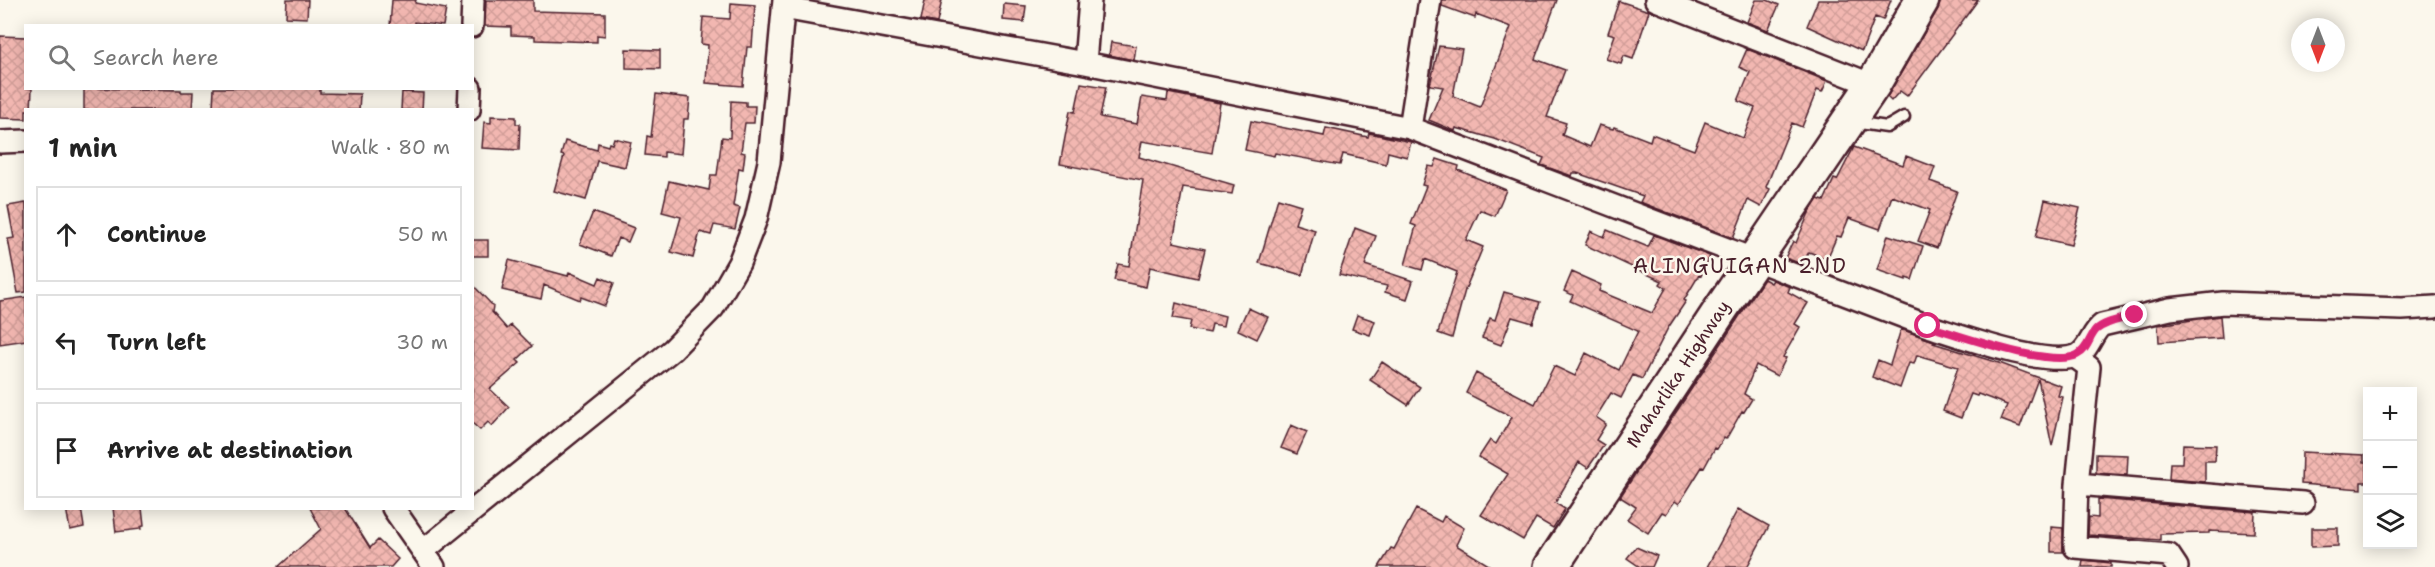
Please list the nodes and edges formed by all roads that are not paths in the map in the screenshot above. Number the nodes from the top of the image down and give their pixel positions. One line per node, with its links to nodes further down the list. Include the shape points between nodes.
1 (473, 0): 7 (street)
2 (1090, 0): 8 (street)
3 (1430, 0): 14 (street)
4 (1656, 0): 9 (street)
5 (1922, 0): 9 (highway, Maharlika Highway)
6 (784, 4): 8 (street); 23 (street, via 769,162 756,219 739,263 713,308 672,350)
7 (472, 24)
8 (1085, 63): 14 (street)
9 (1874, 85): 13 (highway, Maharlika Highway)
10 (470, 90): 11 (street)
11 (469, 108)
12 (1904, 117): 13 (lane, via 1887,127)
13 (1849, 121): 17 (highway, Maharlika Highway)
14 (1410, 128): 17 (street)
15 (24, 141): 16 (street)
16 (0, 142)
17 (1754, 261): 19 (street, via 1928,326 2002,349); 24 (highway, Maharlika Highway)
18 (2435, 307): 19 (street, via 2223,303 2170,309 2102,325)
19 (2074, 357): 20 (street, via 2089,367)
20 (2078, 484): 21 (street); 25 (street, via 2074,546 2169,555)
21 (2303, 503)
22 (394, 510): 23 (street)
23 (429, 559)
24 (1551, 567)
25 (2177, 567)

